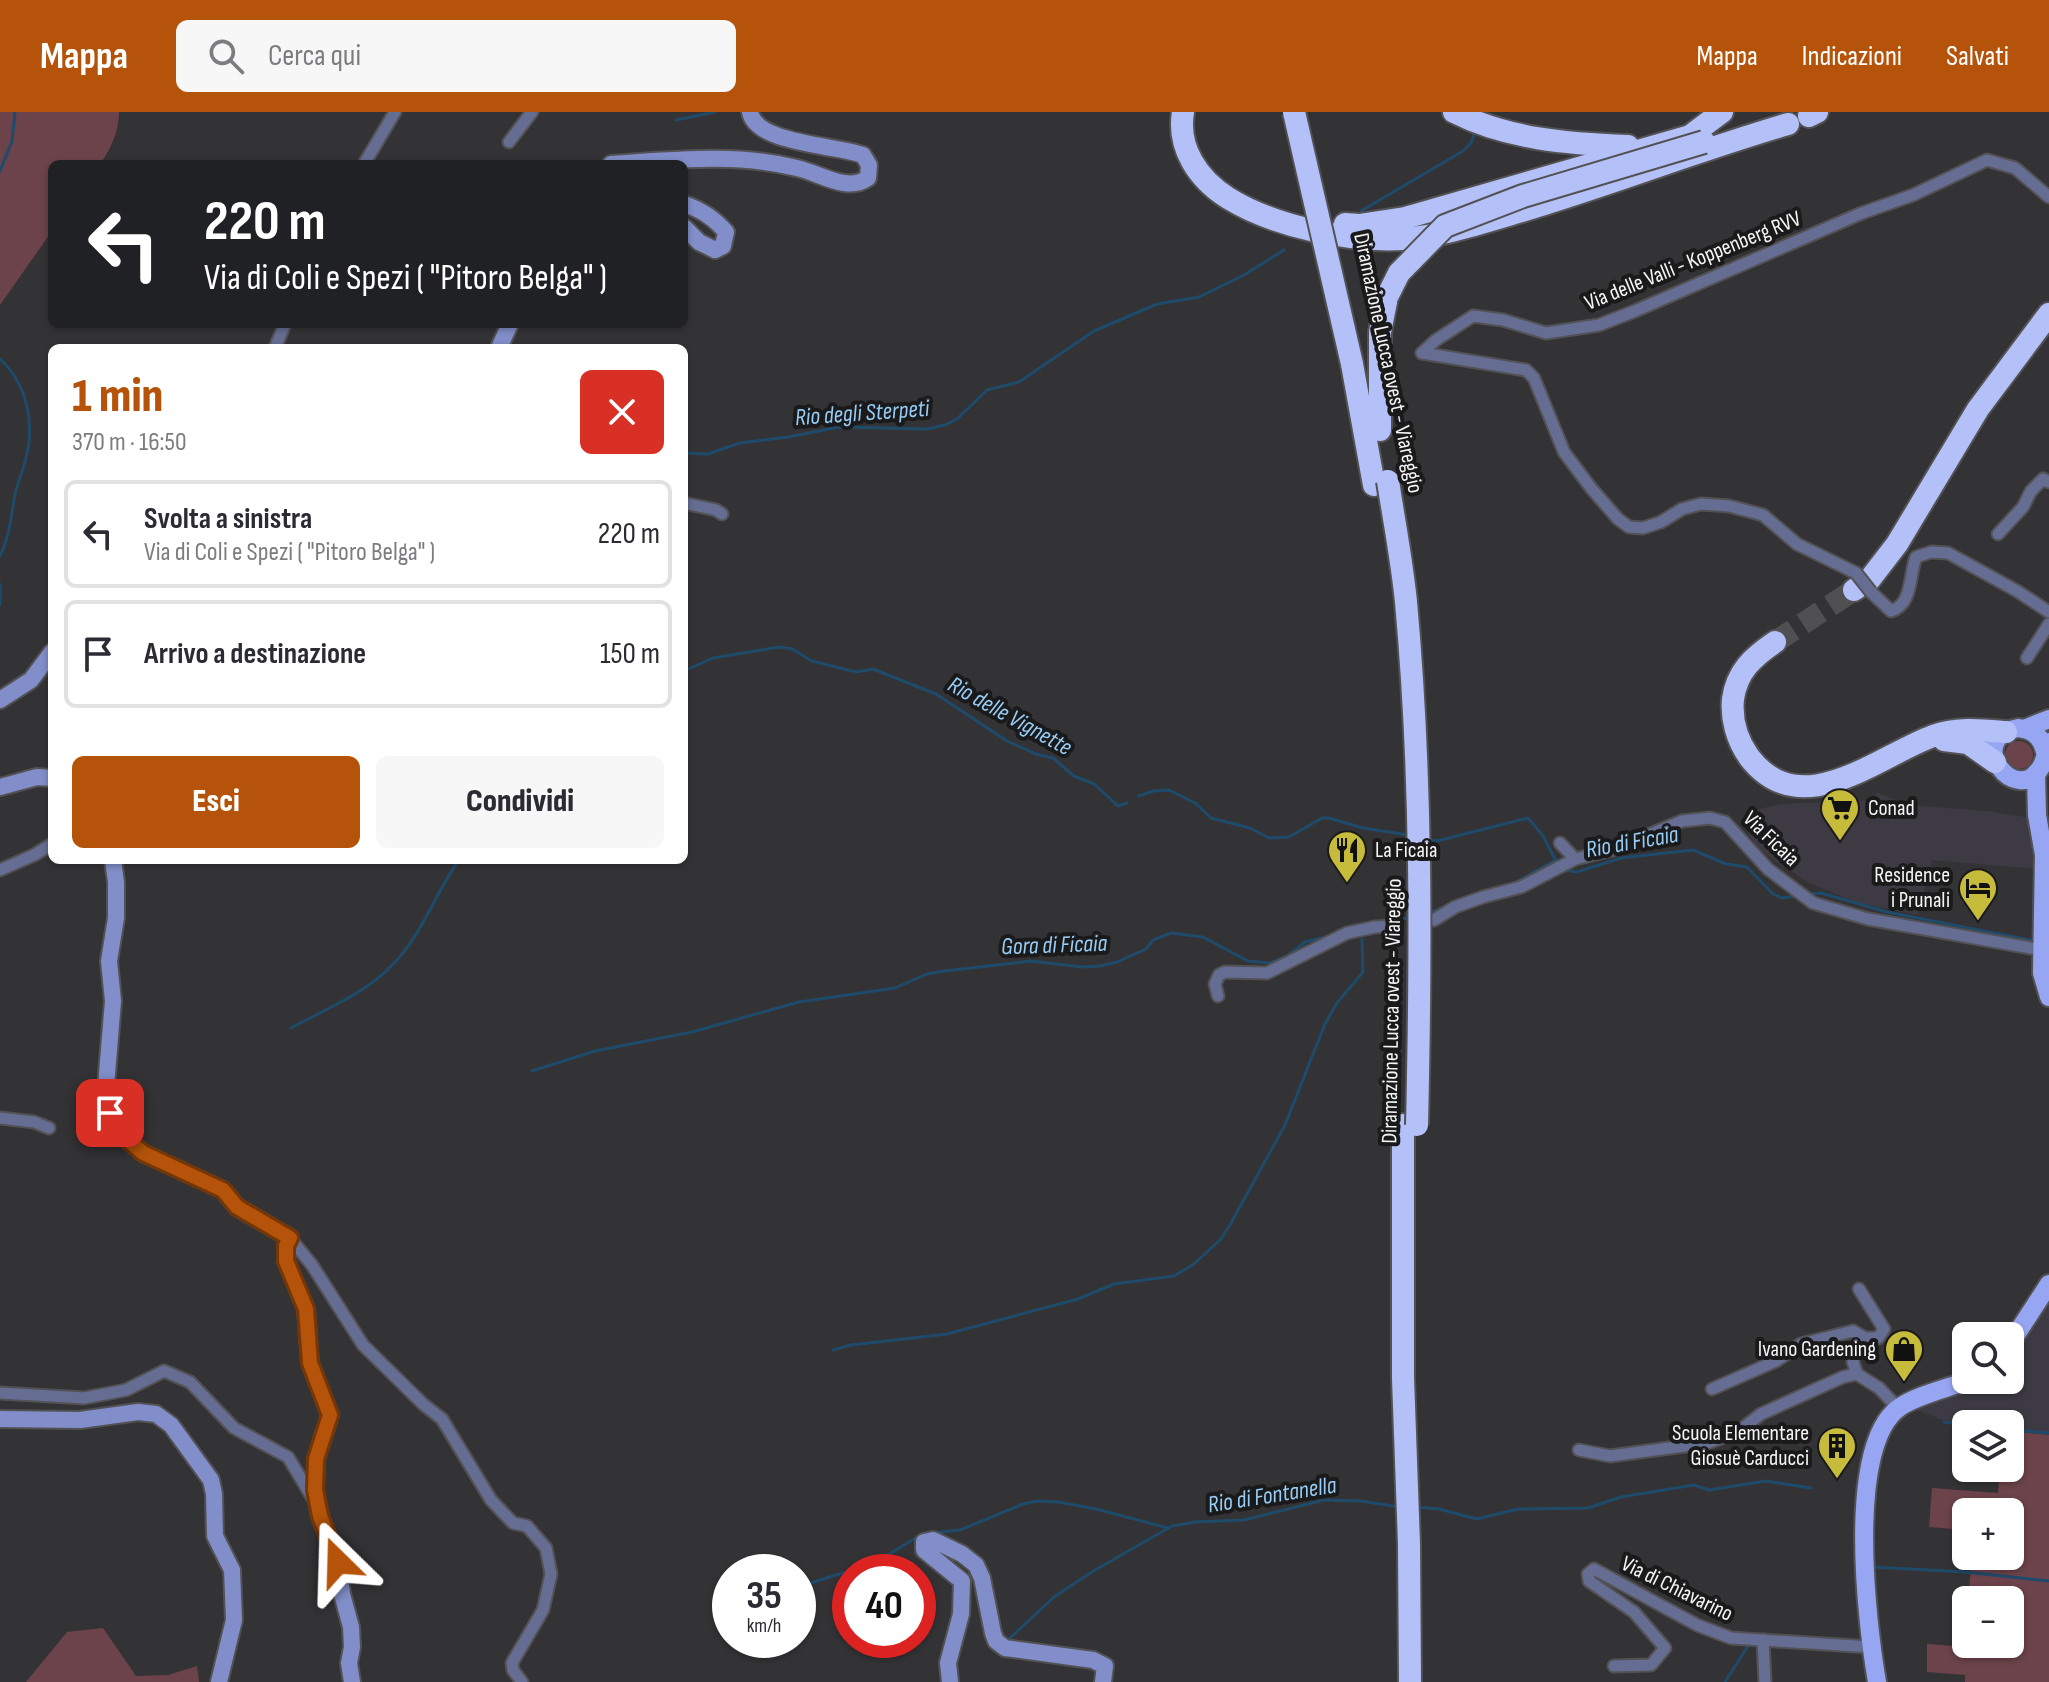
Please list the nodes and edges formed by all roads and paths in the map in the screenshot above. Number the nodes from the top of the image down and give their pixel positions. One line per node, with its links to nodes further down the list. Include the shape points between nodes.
1 (395, 112): 14 (street)
2 (532, 112): 11 (street)
3 (750, 112): 15 (street, via 758,127 778,137 863,155 868,178 858,184 842,183 796,167 707,157)
4 (1183, 112): 19 (highway, via 1186,150 1201,176 1241,206)
5 (1286, 112): 16 (highway)
6 (1294, 112): 16 (highway, Diramazione Lucca ovest - Viareggio, bridge)
7 (1307, 112): 22 (highway, Diramazione Lucca ovest - Viareggio)
8 (1454, 112): 13 (highway, via 1529,137)
9 (1722, 112): 13 (highway, via 1690,136)
10 (1805, 117): 12 (highway)
11 (509, 142)
12 (1728, 142): 19 (highway, via 1472,226 1405,239 1306,229); 23 (highway, bridge, via 1704,142 1523,196 1445,226 1399,273 1387,297 1380,332)
13 (1618, 152): 19 (highway, via 1405,218 1359,225)
14 (366, 160)
15 (666, 160)
16 (1310, 184): 22 (highway, Diramazione Lucca ovest - Viareggio, bridge)
17 (2049, 197): 29 (street, Via delle Valli - Koppenberg RVV, via 2015,168 1987,160 1599,325 1546,333 1473,316 1422,353 1526,370 1564,452 1629,527 1643,528 1701,504 1729,506 1763,515)
18 (688, 205): 20 (street, via 715,219 726,232 723,246 715,250)
19 (1284, 221)
20 (688, 231)
21 (2049, 314): 29 (highway, via 1978,409 1897,544)
22 (1358, 363): 23 (highway, Diramazione Lucca ovest - Viareggio); 25 (highway, Diramazione Lucca ovest - Viareggio)
23 (1380, 430): 25 (highway, Diramazione Lucca ovest - Viareggio)
24 (2049, 482): 28 (street, via 2037,483)
25 (1381, 483): 73 (highway, Diramazione Lucca ovest - Viareggio, bridge, via 1406,599 1417,770 1420,891 1410,1125)
26 (688, 504): 27 (street)
27 (722, 514)
28 (1998, 534)
29 (1860, 585): 30 (street, via 1891,611 1908,595 1916,557 1948,553)
30 (2049, 612)
31 (2049, 624): 34 (street)
32 (1775, 642): 38 (highway, via 1742,670 1732,706 1739,740 1764,771 1797,785 1832,783)
33 (48, 657): 35 (street, via 31,680)
34 (2027, 658)
35 (0, 700)
36 (2049, 719): 37 (main road)
37 (2015, 730): 38 (highway, via 1947,732); 39 (main road, via 2038,737); 40 (main road, via 1995,745)
38 (1919, 743): 40 (highway, via 1968,743)
39 (2047, 747): 41 (main road)
40 (2003, 770): 41 (main road, via 2022,779); 44 (main road)
41 (2036, 773): 44 (main road)
42 (48, 778): 43 (street)
43 (0, 787)
44 (2043, 824): 52 (main road)
45 (1560, 843): 48 (street)
46 (48, 846): 49 (street)
47 (114, 864): 57 (street, via 116,918 109,961 113,1001 105,1098 115,1129 143,1153 223,1190 237,1207)
48 (1565, 864): 50 (street, Via Ficaia); 52 (street, Via Ficaia, via 1682,821 1710,818 1725,822 1768,869 1813,903 1868,919)
49 (0, 870)
50 (1434, 920)
51 (1394, 926): 53 (street, via 1347,933 1267,973 1225,972 1215,984)
52 (2042, 950): 54 (main road)
53 (1218, 996)
54 (2049, 997)
55 (0, 1118): 56 (street)
56 (49, 1128)
57 (290, 1238): 69 (street, via 286,1261 306,1309 310,1363 330,1415 316,1459); 76 (street, via 363,1345 442,1419 491,1500 513,1523 527,1526 546,1548 551,1574 543,1610 512,1663)
58 (2049, 1284): 60 (main road)
59 (1859, 1289): 61 (street, via 1884,1329 1878,1338)
60 (2024, 1322)
61 (1865, 1338): 62 (street, via 1854,1347); 64 (street, via 1853,1331 1801,1344)
62 (1857, 1374): 66 (street); 68 (street, via 1707,1443 1610,1456)
63 (1952, 1387): 66 (main road)
64 (1712, 1389)
65 (0, 1393): 69 (street, via 84,1398 126,1390 164,1371 190,1382 234,1428 288,1457)
66 (1898, 1408): 71 (main road, via 1874,1447 1868,1479 1864,1588)
67 (0, 1419): 74 (street, via 80,1420 138,1412 156,1414 171,1425 211,1480 215,1536 232,1570 234,1620)
68 (1579, 1450)
69 (320, 1516): 75 (street, via 338,1562 351,1627)
70 (1763, 1640): 71 (street, Via di Chiavarino); 72 (street, Via di Chiavarino, via 1710,1631 1594,1569 1589,1581 1634,1612 1665,1648 1651,1665); 79 (street)
71 (1871, 1647): 80 (main road)
72 (1614, 1666)
73 (1415, 1678)
74 (219, 1682)
75 (352, 1682)
76 (522, 1682)
77 (950, 1682): 78 (street, via 948,1663 961,1614 962,1581 924,1550 924,1542 933,1540 976,1565 996,1641 1005,1648 1093,1660 1105,1666)
78 (1103, 1682)
79 (1765, 1682)
80 (1877, 1682)

